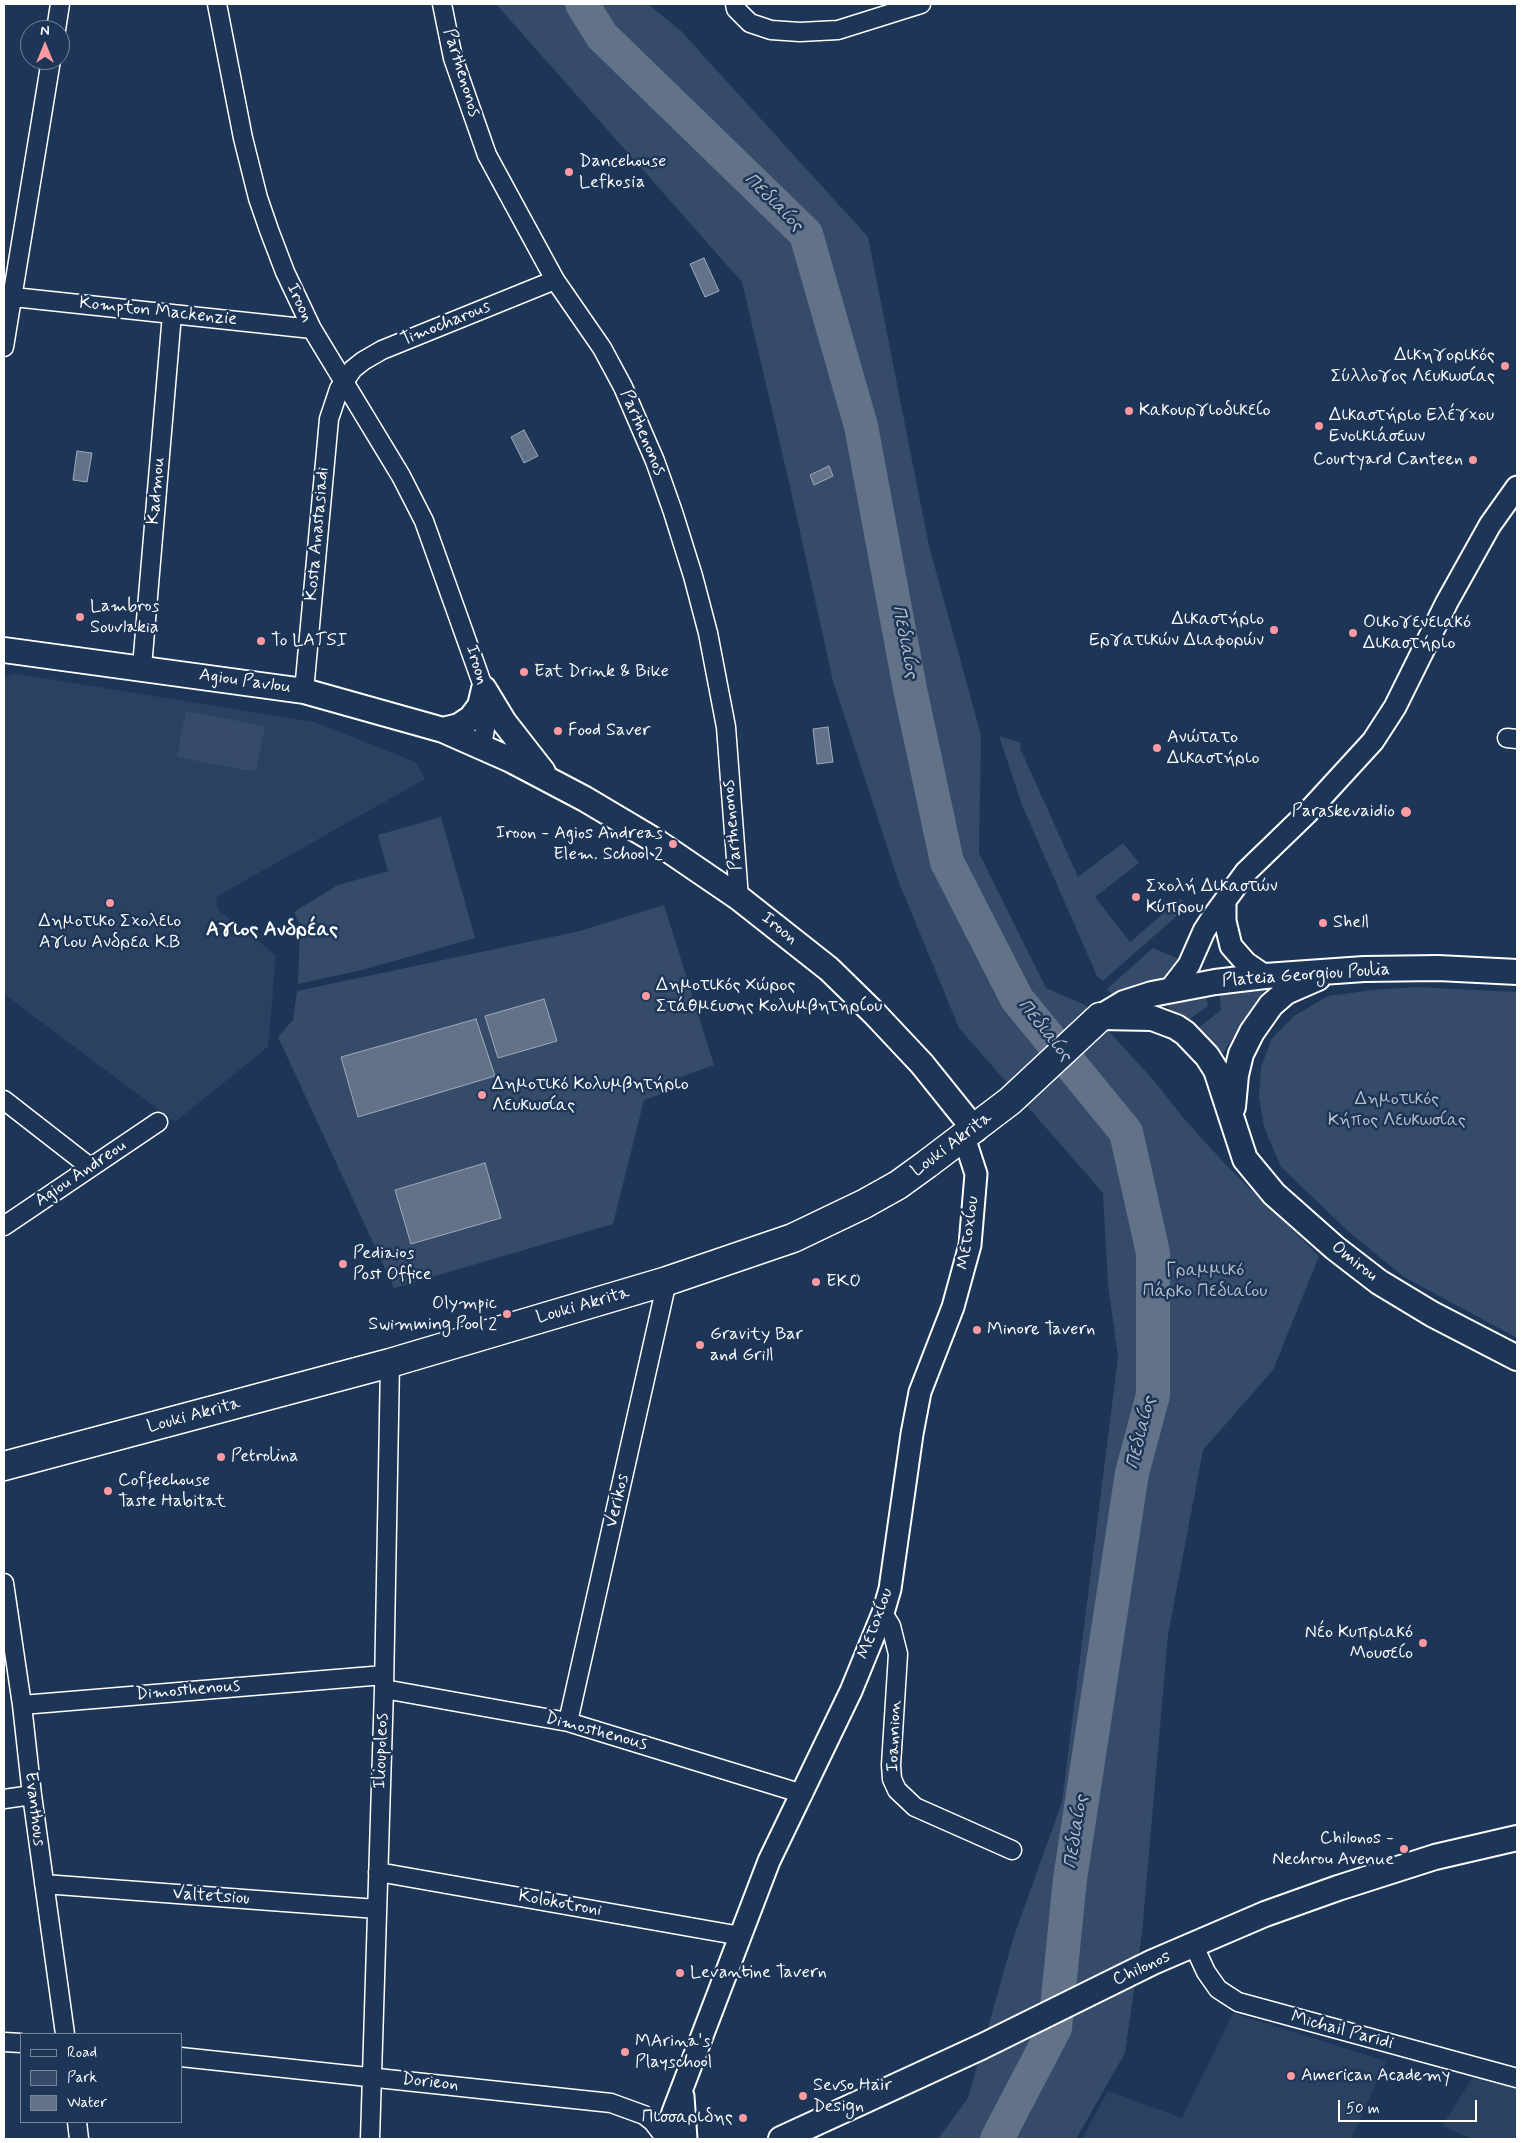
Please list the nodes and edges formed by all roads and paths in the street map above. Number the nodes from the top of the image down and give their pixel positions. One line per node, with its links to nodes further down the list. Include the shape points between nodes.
1 (60, 4): 6 (street)
2 (217, 4): 11 (street, Iroon, via 258,198 285,272)
3 (442, 4): 8 (street, Parthenonos, via 453,58 487,155)
4 (735, 4): 5 (street, via 750,24 771,30 800,32 838,30)
5 (921, 4)
6 (58, 20)
7 (49, 70): 9 (street)
8 (555, 280): 13 (street, Timocharous, via 382,350 363,361); 22 (street, Parthenonos, via 602,348 623,387 655,462 693,576 726,727)
9 (8, 296): 10 (street, Kompton Mackenzie); 12 (street)
10 (172, 314): 11 (street, Kompton Mackenzie); 16 (street, Kadmou)
11 (312, 329): 13 (street, Iroon)
12 (4, 347)
13 (344, 380): 17 (street, Iroon, via 418,508); 18 (street, Kosta Anastasiadi, via 329,418)
14 (1517, 487): 23 (street, via 1490,525 1395,707 1373,741 1307,813 1246,872)
15 (4, 650): 16 (main road, Agiou Pavlou)
16 (142, 668): 18 (main road, Agiou Pavlou)
17 (484, 689): 19 (main road, via 480,706 471,718 459,726); 20 (street, Iroon, via 487,716); 21 (main road, via 512,733)
18 (304, 691): 19 (main road, Agiou Pavlou)
19 (443, 730): 20 (main road, Agiou Pavlou)
20 (480, 746): 21 (main road, Iroon)
21 (549, 779): 22 (main road, Iroon, via 654,840)
22 (739, 898): 32 (main road, Iroon, via 829,969 875,1014 922,1064)
23 (1225, 902): 26 (street, via 1226,928 1231,946 1246,963); 27 (street, via 1204,931 1183,976)
24 (1336, 971): 25 (main road, Plateia Georgiou Poulia, via 1438,968); 26 (main road, Plateia Georgiou Poulia); 31 (main road, Omirou, via 1286,992 1271,1005 1252,1032 1236,1074)
25 (1517, 972)
26 (1266, 976): 27 (main road, Plateia Georgiou Poulia)
27 (1169, 991): 28 (main road, Plateia Georgiou Poulia, via 1124,1003)
28 (1099, 1018): 31 (main road, Omirou, via 1152,1018 1176,1027 1207,1056 1216,1070); 32 (main road, Louki Akrita, via 1010,1101)
29 (4, 1100): 33 (street)
30 (158, 1122): 33 (street, Agiou Andreou)
31 (1233, 1122): 36 (main road, Omirou, via 1245,1158 1257,1176 1359,1268 1408,1300)
32 (970, 1133): 35 (main road, Louki Akrita, via 898,1185 827,1223); 40 (street, Μετοχίου, via 976,1174 970,1245 953,1307 920,1392 890,1589)
33 (90, 1167): 34 (street, Agiou Andreou)
34 (4, 1226)
35 (668, 1281): 37 (main road, Louki Akrita); 43 (street, Verikos)
36 (1517, 1358)
37 (390, 1363): 38 (main road, Louki Akrita); 41 (street, Ilioupoleos)
38 (4, 1466)
39 (4, 1583): 42 (street, Evanthous)
40 (883, 1614): 44 (street, Μετοχίου); 48 (street, Ioannion, via 891,1626 898,1654 891,1765 897,1790 914,1807)
41 (384, 1682): 42 (street, Dimosthenous); 43 (street, Dimosthenous); 49 (street, Ilioupoleos)
42 (22, 1705): 45 (street, Evanthous)
43 (568, 1722): 44 (street, Dimosthenous)
44 (803, 1794): 52 (street, Μετοχίου, via 770,1861)
45 (32, 1795): 46 (street); 50 (street, Evanthous)
46 (4, 1799)
47 (1517, 1838): 53 (main road, Chilonos, via 1435,1857 1338,1888 1265,1914)
48 (1012, 1850)
49 (378, 1872): 51 (street, Ilioupoleos); 52 (street, Kolokotroni)
50 (44, 1884): 51 (street, Valtetsiou); 54 (street, Evanthous)
51 (377, 1909): 58 (street, Ilioupoleos)
52 (741, 1936): 63 (street, Μετοχίου, via 682,2088)
53 (1194, 1946): 59 (street, Michail Paridi, via 1218,1989 1238,2002); 64 (main road, Chilonos, via 1153,1962 982,2047)
54 (65, 2033)
55 (4, 2042): 56 (street)
56 (20, 2043)
57 (182, 2057): 58 (street, Dorieon)
58 (372, 2077): 62 (street, Ilioupoleos); 63 (street, Dorieon, via 612,2103 644,2115)
59 (1517, 2078)
60 (76, 2123): 61 (street)
61 (79, 2139)
62 (370, 2139)
63 (673, 2139)
64 (781, 2139)

